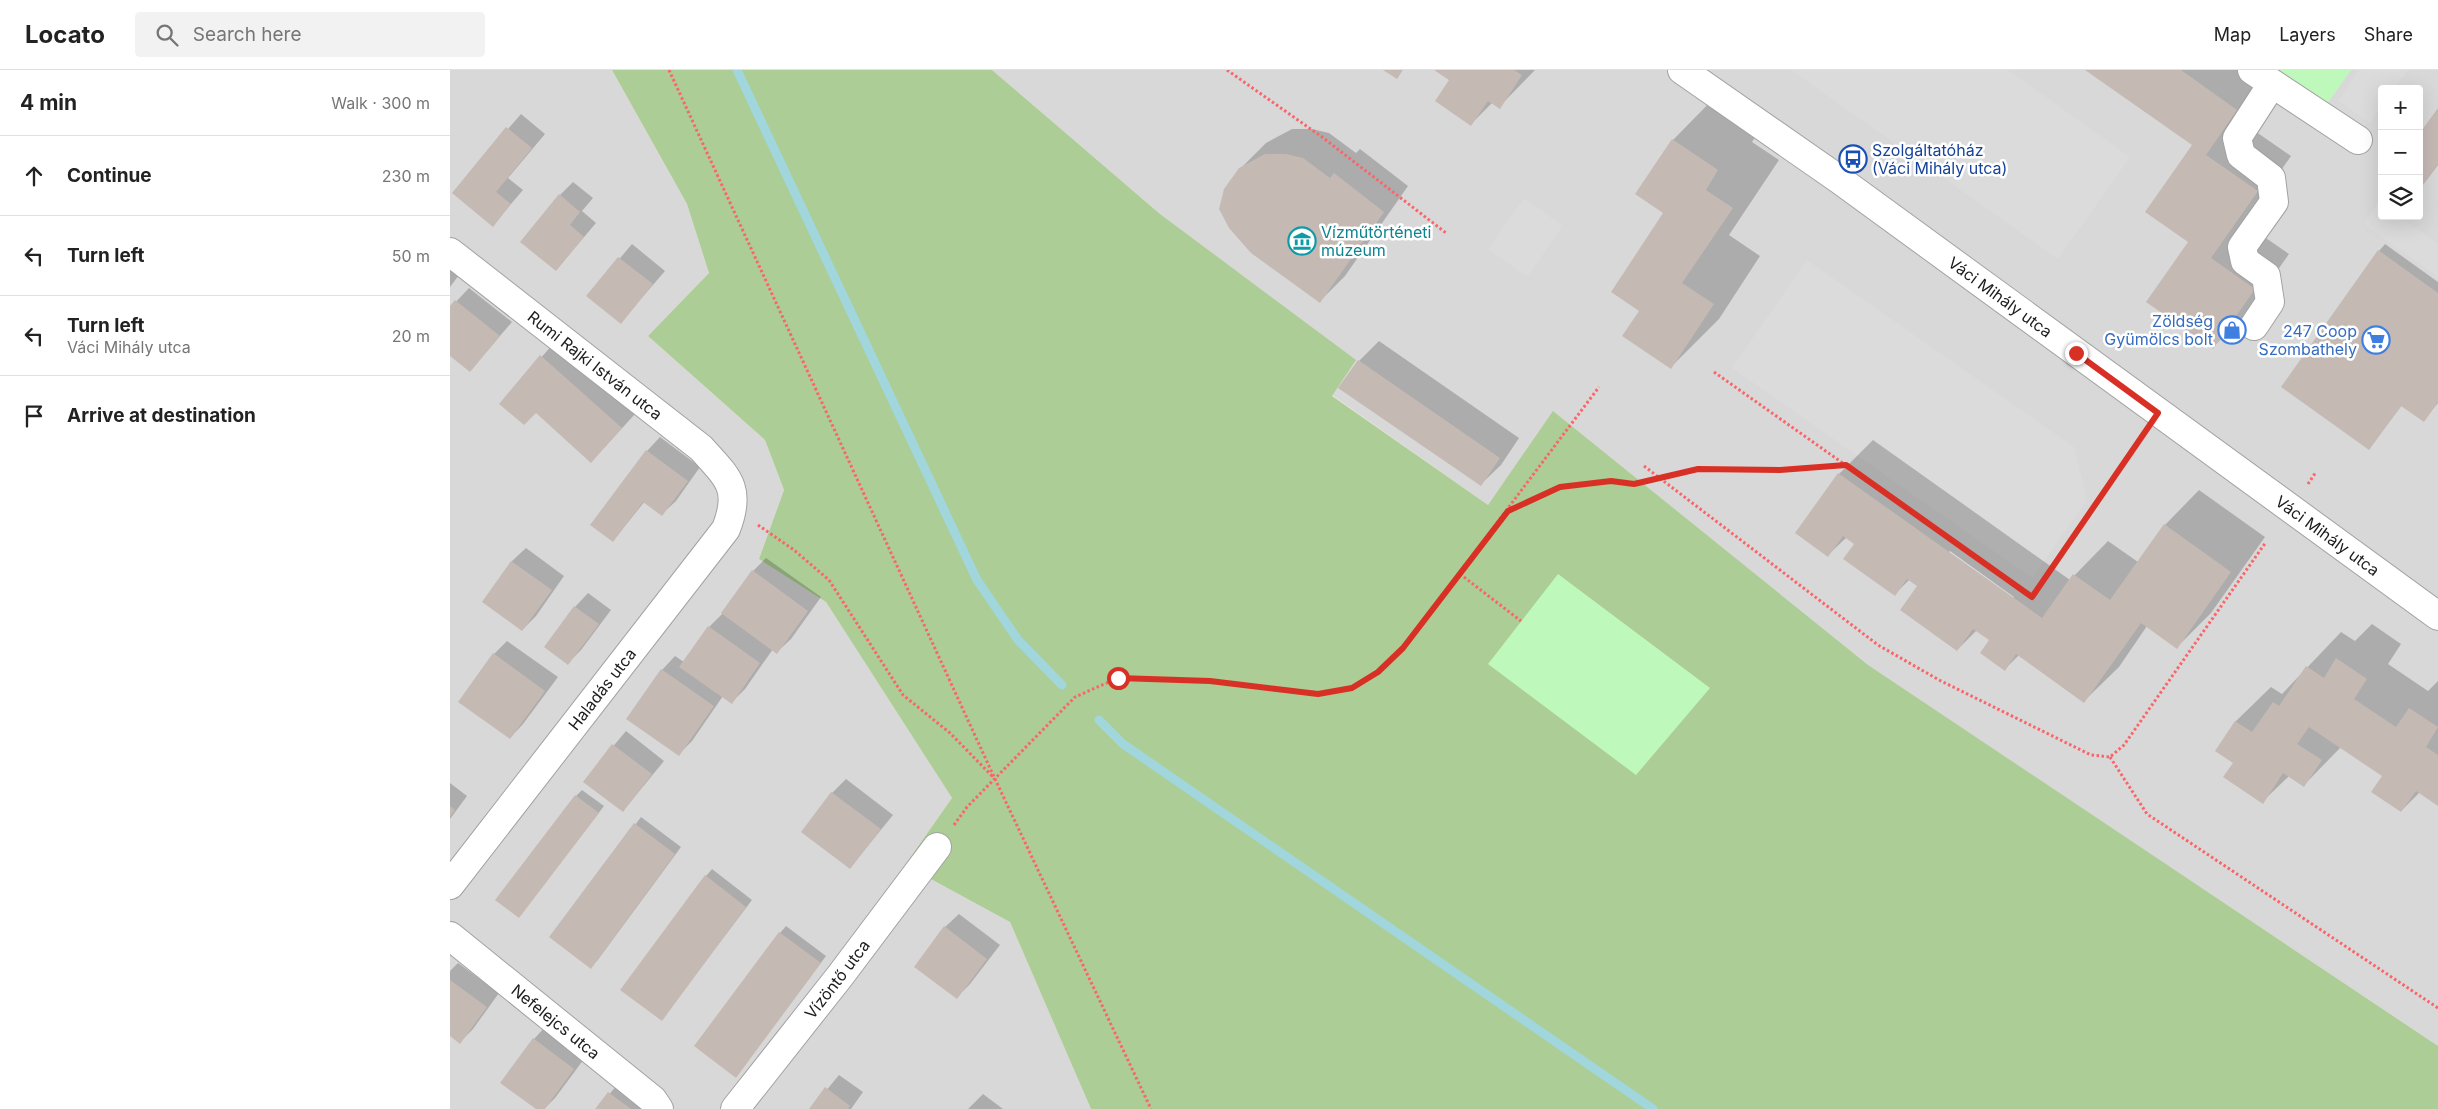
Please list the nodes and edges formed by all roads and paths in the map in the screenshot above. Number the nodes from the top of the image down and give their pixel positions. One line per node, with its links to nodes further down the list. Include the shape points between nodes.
1 (670, 70): 24 (path)
2 (1227, 70): 6 (path, via 1322,137)
3 (1682, 70): 11 (street, Váci Mihály utca, via 1840,180)
4 (2262, 77): 5 (street); 8 (street, via 2237,138 2241,156 2271,178 2274,202 2242,247 2244,261 2266,276 2270,302)
5 (2358, 140)
6 (1446, 232)
7 (450, 252): 17 (street, Rumi Rajki István utca, via 700,448)
8 (2254, 326)
9 (1714, 372): 12 (path)
10 (1599, 387): 18 (path)
11 (2158, 413): 12 (path, via 2032,597); 21 (street, Váci Mihály utca)
12 (1846, 465): 15 (path, via 1780,470 1698,469)
13 (1644, 466): 15 (path)
14 (2316, 472): 16 (path)
15 (1658, 477): 18 (path, via 1634,484 1611,481 1560,487); 23 (path, via 1878,644 1938,680 2092,755)
16 (2307, 485)
17 (733, 497): 24 (path, via 828,580 903,695 950,733); 26 (street, Haladás utca, via 726,529)
18 (1508, 511): 20 (path)
19 (2266, 542): 23 (path, via 2124,745)
20 (1460, 574): 22 (path); 24 (path, via 1403,648 1378,672 1352,688 1318,694 1210,681 1118,678 1075,697)
21 (2438, 616)
22 (1521, 621)
23 (2110, 758): 28 (path, via 2147,814)
24 (995, 779): 25 (path); 31 (path)
25 (937, 847): 30 (street, Vízöntő utca)
26 (450, 885)
27 (450, 936): 29 (street, Nefelejcs utca)
28 (2438, 1008)
29 (659, 1109)
30 (735, 1109)
31 (1151, 1109)

